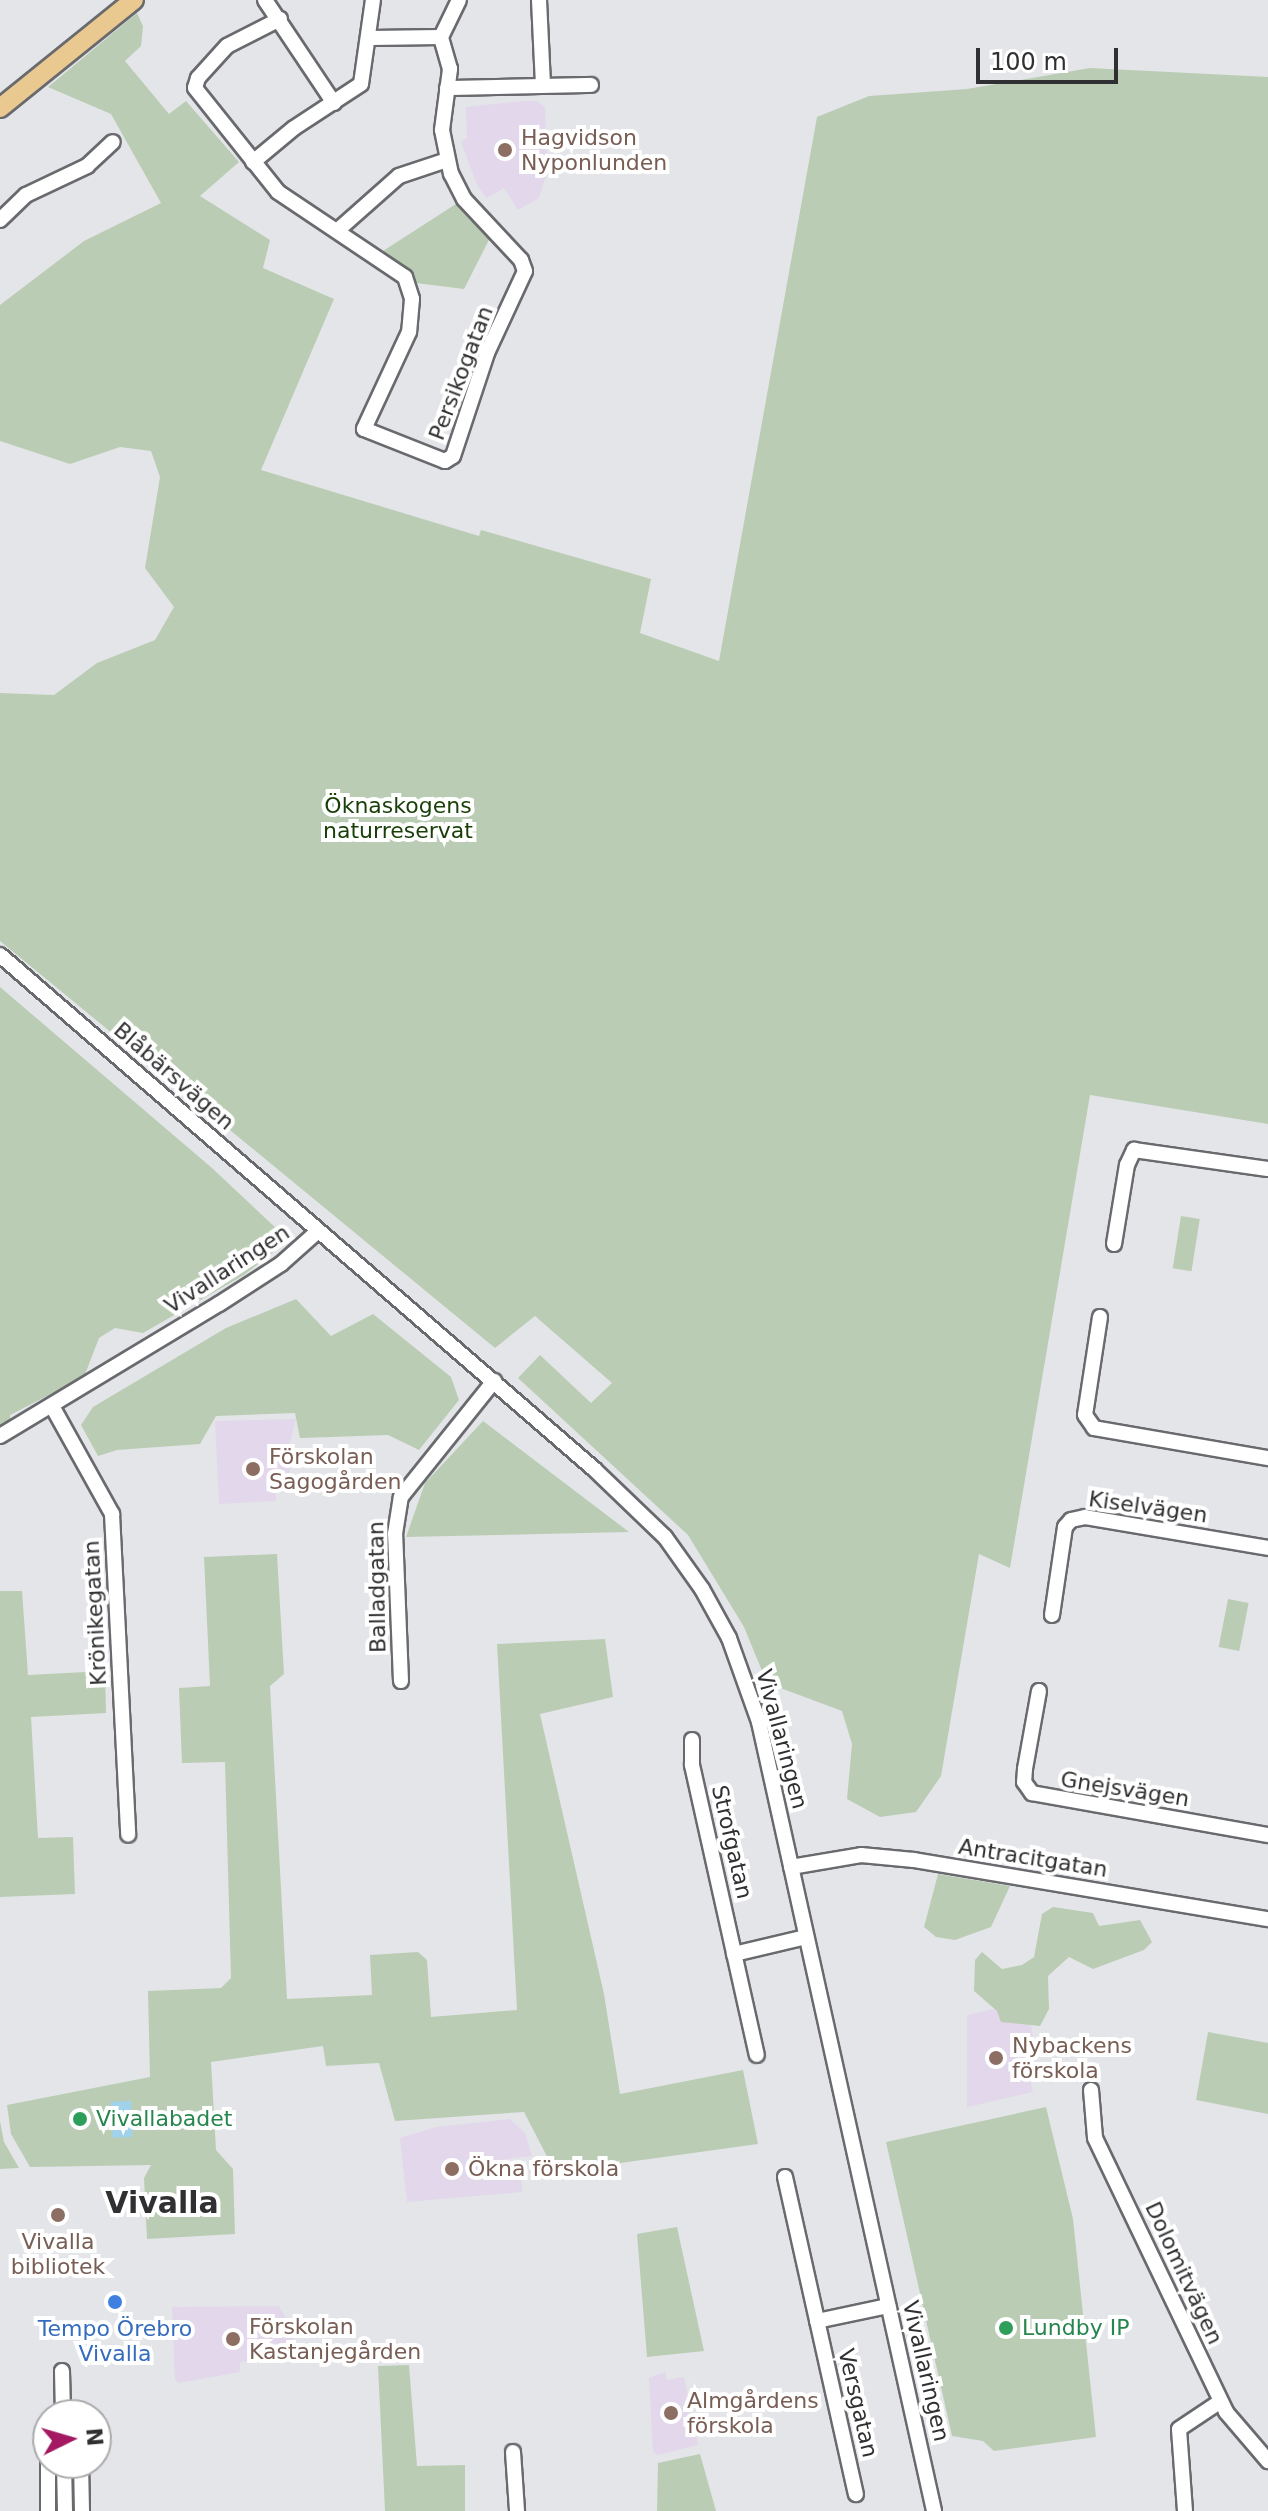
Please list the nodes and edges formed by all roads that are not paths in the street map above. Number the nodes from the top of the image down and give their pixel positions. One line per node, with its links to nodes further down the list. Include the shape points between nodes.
1 (134, 0): 13 (main road)
2 (265, 0): 6 (street)
3 (373, 0): 8 (street)
4 (459, 0): 7 (street)
5 (539, 0): 9 (street)
6 (280, 19): 12 (street); 16 (street, via 227,46 195,84)
7 (441, 37): 8 (street); 11 (street, Persikogatan, via 450,69)
8 (371, 38): 12 (street, via 361,84)
9 (543, 85): 10 (street); 11 (street)
10 (591, 85)
11 (447, 88): 15 (street, Persikogatan, via 442,130)
12 (334, 103): 16 (street)
13 (0, 108)
14 (113, 142): 17 (street, via 87,166 26,195)
15 (447, 160): 18 (street, via 399,176); 18 (street, Persikogatan, via 464,199 521,260 525,271 487,353 453,456 443,461 364,429 408,336 412,299 397,268)
16 (253, 162): 18 (street, via 278,192)
17 (0, 220)
18 (338, 230)
19 (0, 955): 21 (street, Blåbärsvägen)
20 (1268, 1169): 22 (street, via 1134,1150)
21 (318, 1231): 24 (street, Vivallaringen); 25 (street, Vivallaringen, via 277,1267)
22 (1114, 1244)
23 (1100, 1317): 27 (street, via 1085,1415 1094,1428)
24 (494, 1381): 30 (street, Balladgatan, via 401,1497 395,1534); 35 (street, Vivallaringen, via 636,1507 702,1589 750,1693)
25 (52, 1406): 26 (street, Vivallaringen); 33 (street, Krönikegatan, via 112,1514)
26 (0, 1436)
27 (1268, 1458)
28 (1268, 1548): 29 (street, Kiselvägen, via 1085,1517 1071,1520 1065,1527)
29 (1052, 1615)
30 (401, 1681)
31 (1039, 1691): 34 (street, Gnejsvägen, via 1024,1782 1032,1793)
32 (692, 1740): 38 (street, Strofgatan, via 692,1765)
33 (128, 1835)
34 (1268, 1835)
35 (791, 1867): 36 (street, Antracitgatan, via 861,1855 902,1858); 37 (street, Vivallaringen)
36 (1268, 1919)
37 (806, 1937): 38 (street); 42 (street, Vivallaringen)
38 (734, 1954): 39 (street, Strofgatan)
39 (757, 2055)
40 (1091, 2090): 46 (street, Dolomitvägen, via 1095,2138)
41 (785, 2177): 43 (street, Versgatan)
42 (888, 2306): 43 (street, Versgatan); 57 (street, Vivallaringen)
43 (817, 2321): 52 (street, Versgatan)
44 (62, 2371): 45 (street)
45 (63, 2399)
46 (1221, 2401): 48 (street, Dolomitvägen); 58 (street, via 1179,2429)
47 (513, 2452): 56 (street)
48 (1268, 2461)
49 (48, 2479): 53 (street)
50 (64, 2479): 54 (street)
51 (81, 2479): 55 (street)
52 (856, 2494)
53 (48, 2511)
54 (65, 2511)
55 (82, 2511)
56 (517, 2511)
57 (934, 2511)
58 (1185, 2511)

